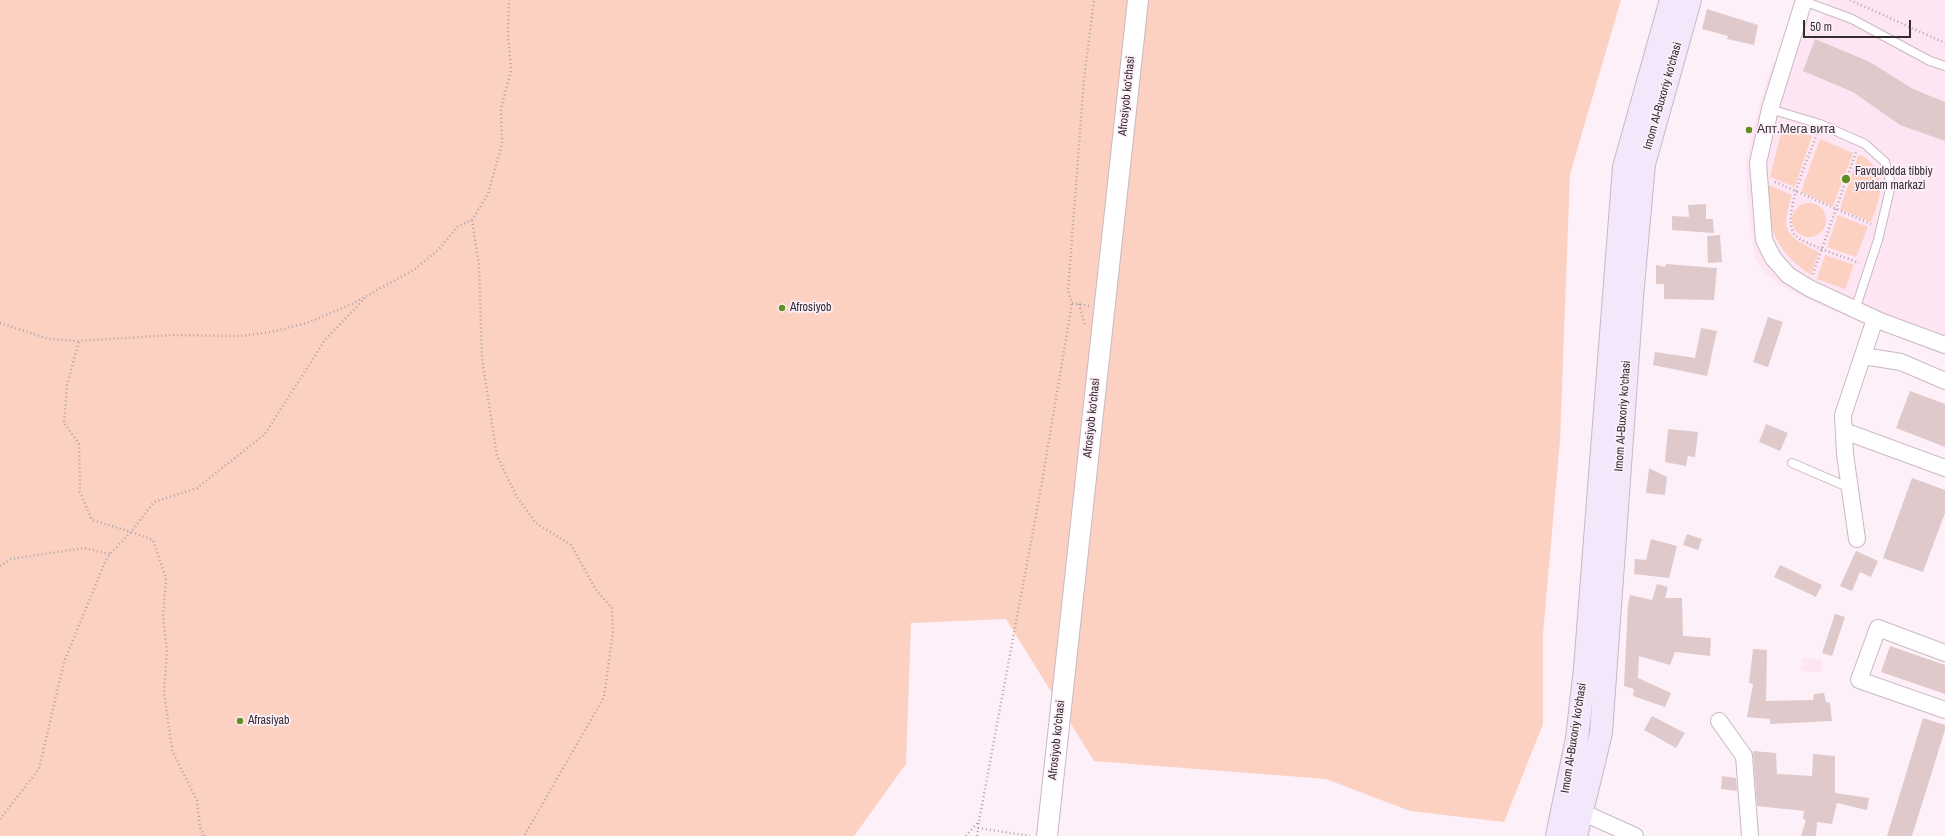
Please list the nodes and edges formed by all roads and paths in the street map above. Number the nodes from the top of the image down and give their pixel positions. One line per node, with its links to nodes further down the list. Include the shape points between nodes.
1 (509, 0): 14 (path, via 511,70 501,109 502,144 488,194)
2 (1094, 0): 19 (path, via 1084,79 1068,291)
3 (1138, 0): 20 (street, Afrosiyob ko'chasi)
4 (1671, 0): 37 (main road, Imom Al-Buxoriy ko'chasi, via 1624,167)
5 (1690, 0): 37 (main road, Imom Al-Buxoriy ko'chasi, via 1644,164)
6 (1850, 0): 8 (path)
7 (1805, 1): 9 (lane, via 1852,19 1930,61); 10 (street)
8 (1945, 43)
9 (1945, 66)
10 (1770, 109): 11 (lane); 13 (street, via 1758,163)
11 (1820, 124): 12 (lane); 16 (path, via 1791,207 1790,225 1795,235 1810,243)
12 (1859, 142): 15 (lane, via 1865,144 1885,162 1891,185); 17 (path)
13 (1758, 175): 15 (path); 17 (street, via 1764,240 1773,258 1788,275)
14 (472, 220): 18 (path, via 458,226 439,249 415,269); 45 (path, via 479,265 482,358 497,456 517,497 536,523 570,545 596,590 612,608 613,631 604,697)
15 (1881, 228): 16 (lane)
16 (1869, 267): 21 (lane)
17 (1808, 288): 21 (street)
18 (367, 296): 24 (path, via 307,323 271,332 241,336 171,335); 32 (path, via 325,340 265,434 197,488 154,502)
19 (1072, 303): 20 (path); 42 (path, via 1041,488)
20 (1104, 308): 49 (street, Afrosiyob ko'chasi)
21 (1855, 310): 22 (street)
22 (1875, 319): 25 (street); 26 (street)
23 (0, 322): 24 (path, via 49,339)
24 (79, 341): 32 (path, via 67,385 64,424 80,444 80,492 92,520)
25 (1945, 345)
26 (1863, 356): 27 (street, via 1901,362); 28 (street, via 1843,415)
27 (1945, 381)
28 (1844, 431): 30 (street); 31 (street)
29 (1792, 463): 31 (lane)
30 (1945, 468)
31 (1851, 489): 33 (street)
32 (130, 532): 34 (path); 44 (path, via 153,540 166,578 163,616 167,651 164,692 172,750 197,801 200,827)
33 (1857, 539)
34 (110, 554): 35 (path, via 84,548 11,559); 41 (path, via 64,662 39,769)
35 (0, 566)
36 (1945, 653): 38 (street, via 1878,628 1859,680)
37 (1595, 670): 40 (main road, Imom Al-Buxoriy ko'chasi, via 1601,733); 50 (main road, Imom Al-Buxoriy ko'chasi, via 1577,738)
38 (1945, 710)
39 (1719, 721): 53 (street, via 1744,756)
40 (1582, 812): 51 (main road, Imom Al-Buxoriy ko'chasi); 52 (street)
41 (0, 819)
42 (979, 821): 43 (path); 46 (path)
43 (978, 828): 47 (path); 48 (path)
44 (204, 836)
45 (524, 836)
46 (966, 836)
47 (978, 836)
48 (1030, 836)
49 (1047, 836)
50 (1557, 836)
51 (1576, 836)
52 (1635, 836)
53 (1750, 836)

